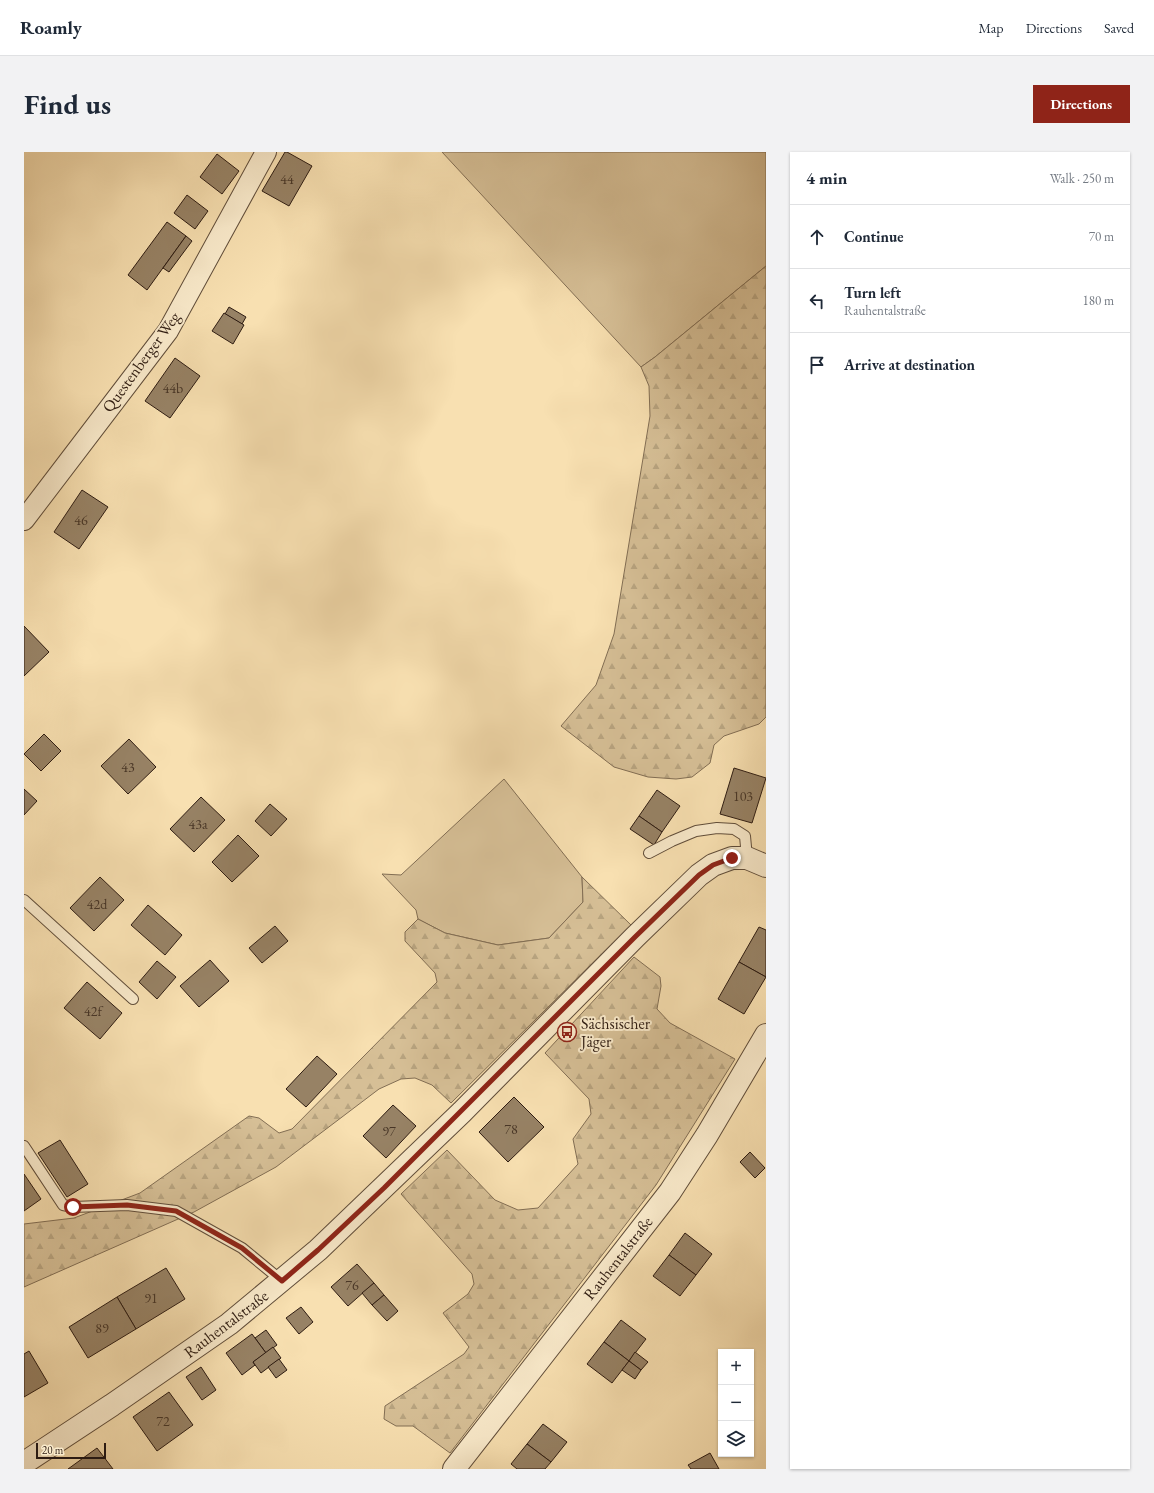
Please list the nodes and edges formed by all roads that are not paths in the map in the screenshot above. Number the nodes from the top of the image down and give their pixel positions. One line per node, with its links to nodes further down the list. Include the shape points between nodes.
1 (266, 152): 2 (street, Questenberger Weg, via 168,331)
2 (24, 520)
3 (649, 853): 4 (lane, via 696,831 734,829 745,836)
4 (756, 862): 9 (street, Rauhentalstraße, via 732,858 713,865 699,875 384,1188)
5 (24, 900): 6 (lane)
6 (133, 999)
7 (766, 1035): 11 (street, Rauhentalstraße, via 670,1192)
8 (24, 1146): 9 (lane, via 63,1205 127,1205 176,1211 242,1248)
9 (282, 1281): 10 (street, Rauhentalstraße, via 228,1324)
10 (24, 1463)
11 (454, 1469)

